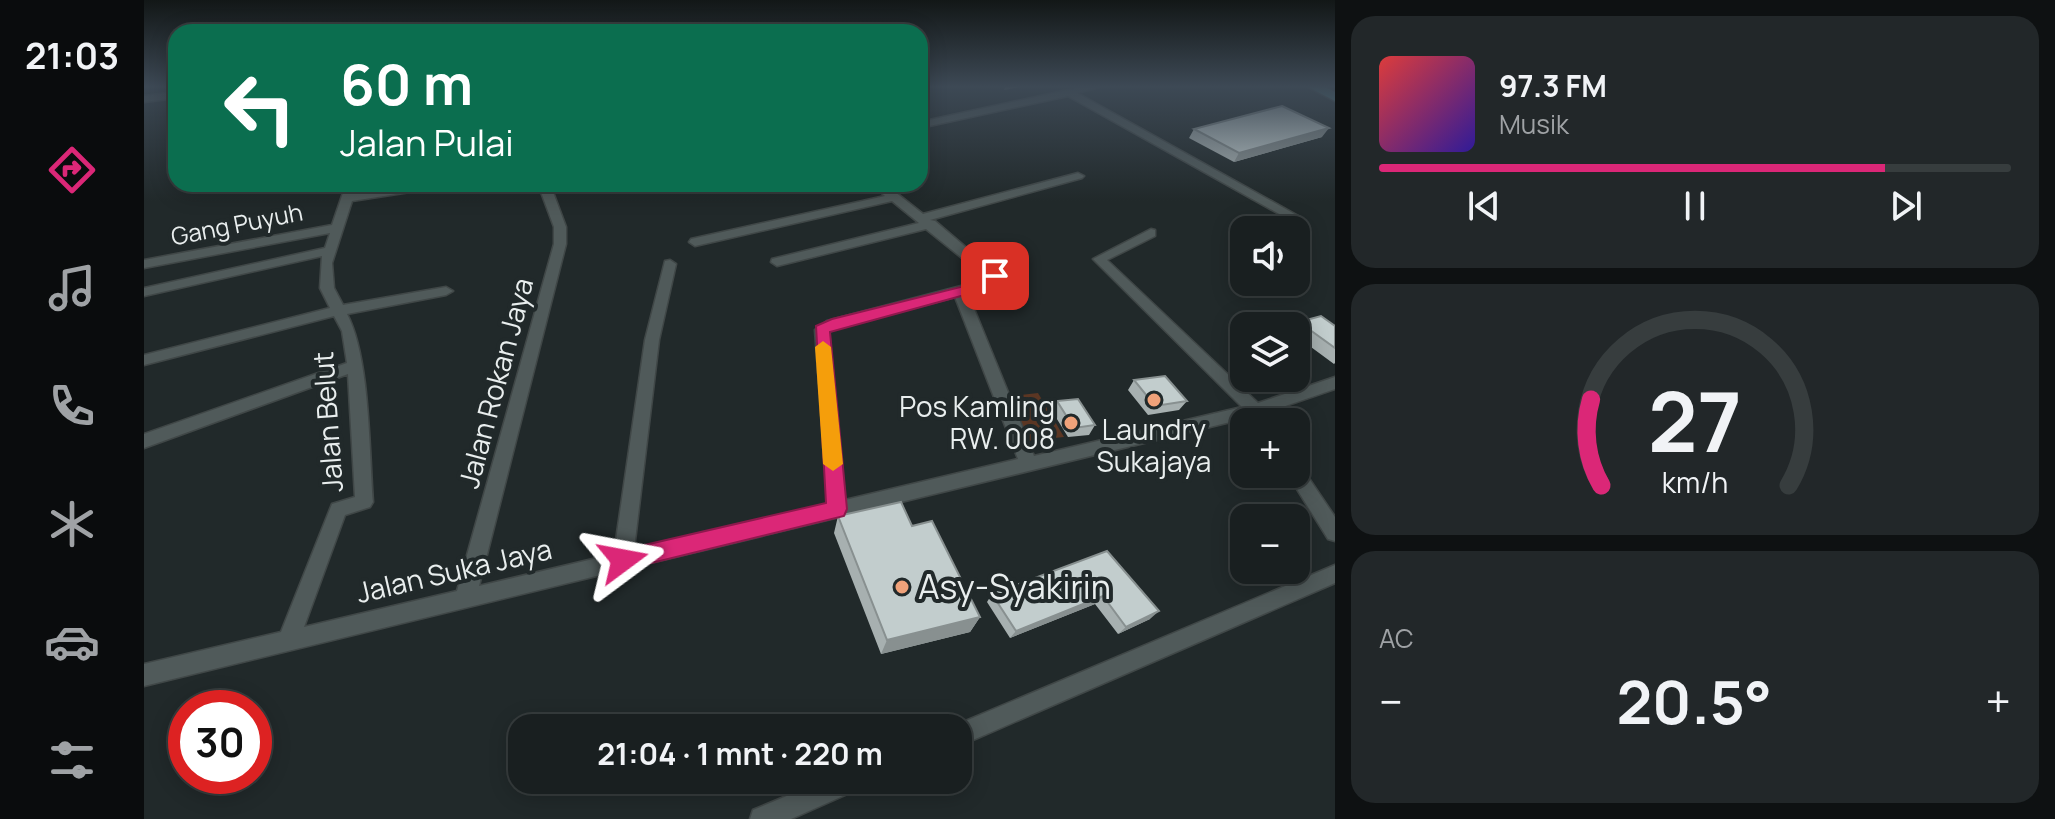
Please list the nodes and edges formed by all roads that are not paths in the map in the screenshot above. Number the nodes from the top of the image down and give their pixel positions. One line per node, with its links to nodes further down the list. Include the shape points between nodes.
1 (1128, 125): 7 (street)
2 (1078, 176): 8 (street)
3 (349, 192): 9 (street, Jalan Belut)
4 (547, 192): 33 (street, Jalan Rokan Jaya, via 560,227 560,244)
5 (888, 192): 6 (street)
6 (894, 197): 8 (street); 11 (street)
7 (1292, 216)
8 (927, 221): 13 (street); 18 (street, via 996,279)
9 (338, 228): 12 (street, Jalan Belut); 14 (street, Gang Puyuh)
10 (1151, 233): 23 (street, via 1099,259)
11 (695, 242)
12 (329, 251): 17 (street); 19 (street, Jalan Belut, via 327,288)
13 (777, 262)
14 (144, 264)
15 (670, 264): 31 (street, via 652,340)
16 (446, 291): 19 (street)
17 (144, 292)
18 (960, 292): 27 (street); 29 (street, via 822,330)
19 (336, 311): 20 (street); 21 (street, Jalan Belut, via 349,331)
20 (144, 360)
21 (354, 366): 26 (street); 34 (street, Jalan Belut, via 364,502 338,509)
22 (1335, 383): 24 (street, Jalan Suka Jaya)
23 (1251, 408)
24 (1277, 408)
25 (1230, 422): 27 (street, Jalan Suka Jaya)
26 (144, 441)
27 (1029, 465): 29 (street, Jalan Suka Jaya)
28 (1306, 488): 30 (street)
29 (837, 509): 31 (street, Jalan Suka Jaya)
30 (1335, 533)
31 (623, 560): 33 (street, Jalan Suka Jaya)
32 (1335, 574): 36 (street)
33 (466, 596): 34 (street, Jalan Suka Jaya)
34 (289, 639): 35 (street, Jalan Suka Jaya)
35 (144, 675)
36 (972, 729)
37 (820, 794): 38 (street)
38 (762, 819)

